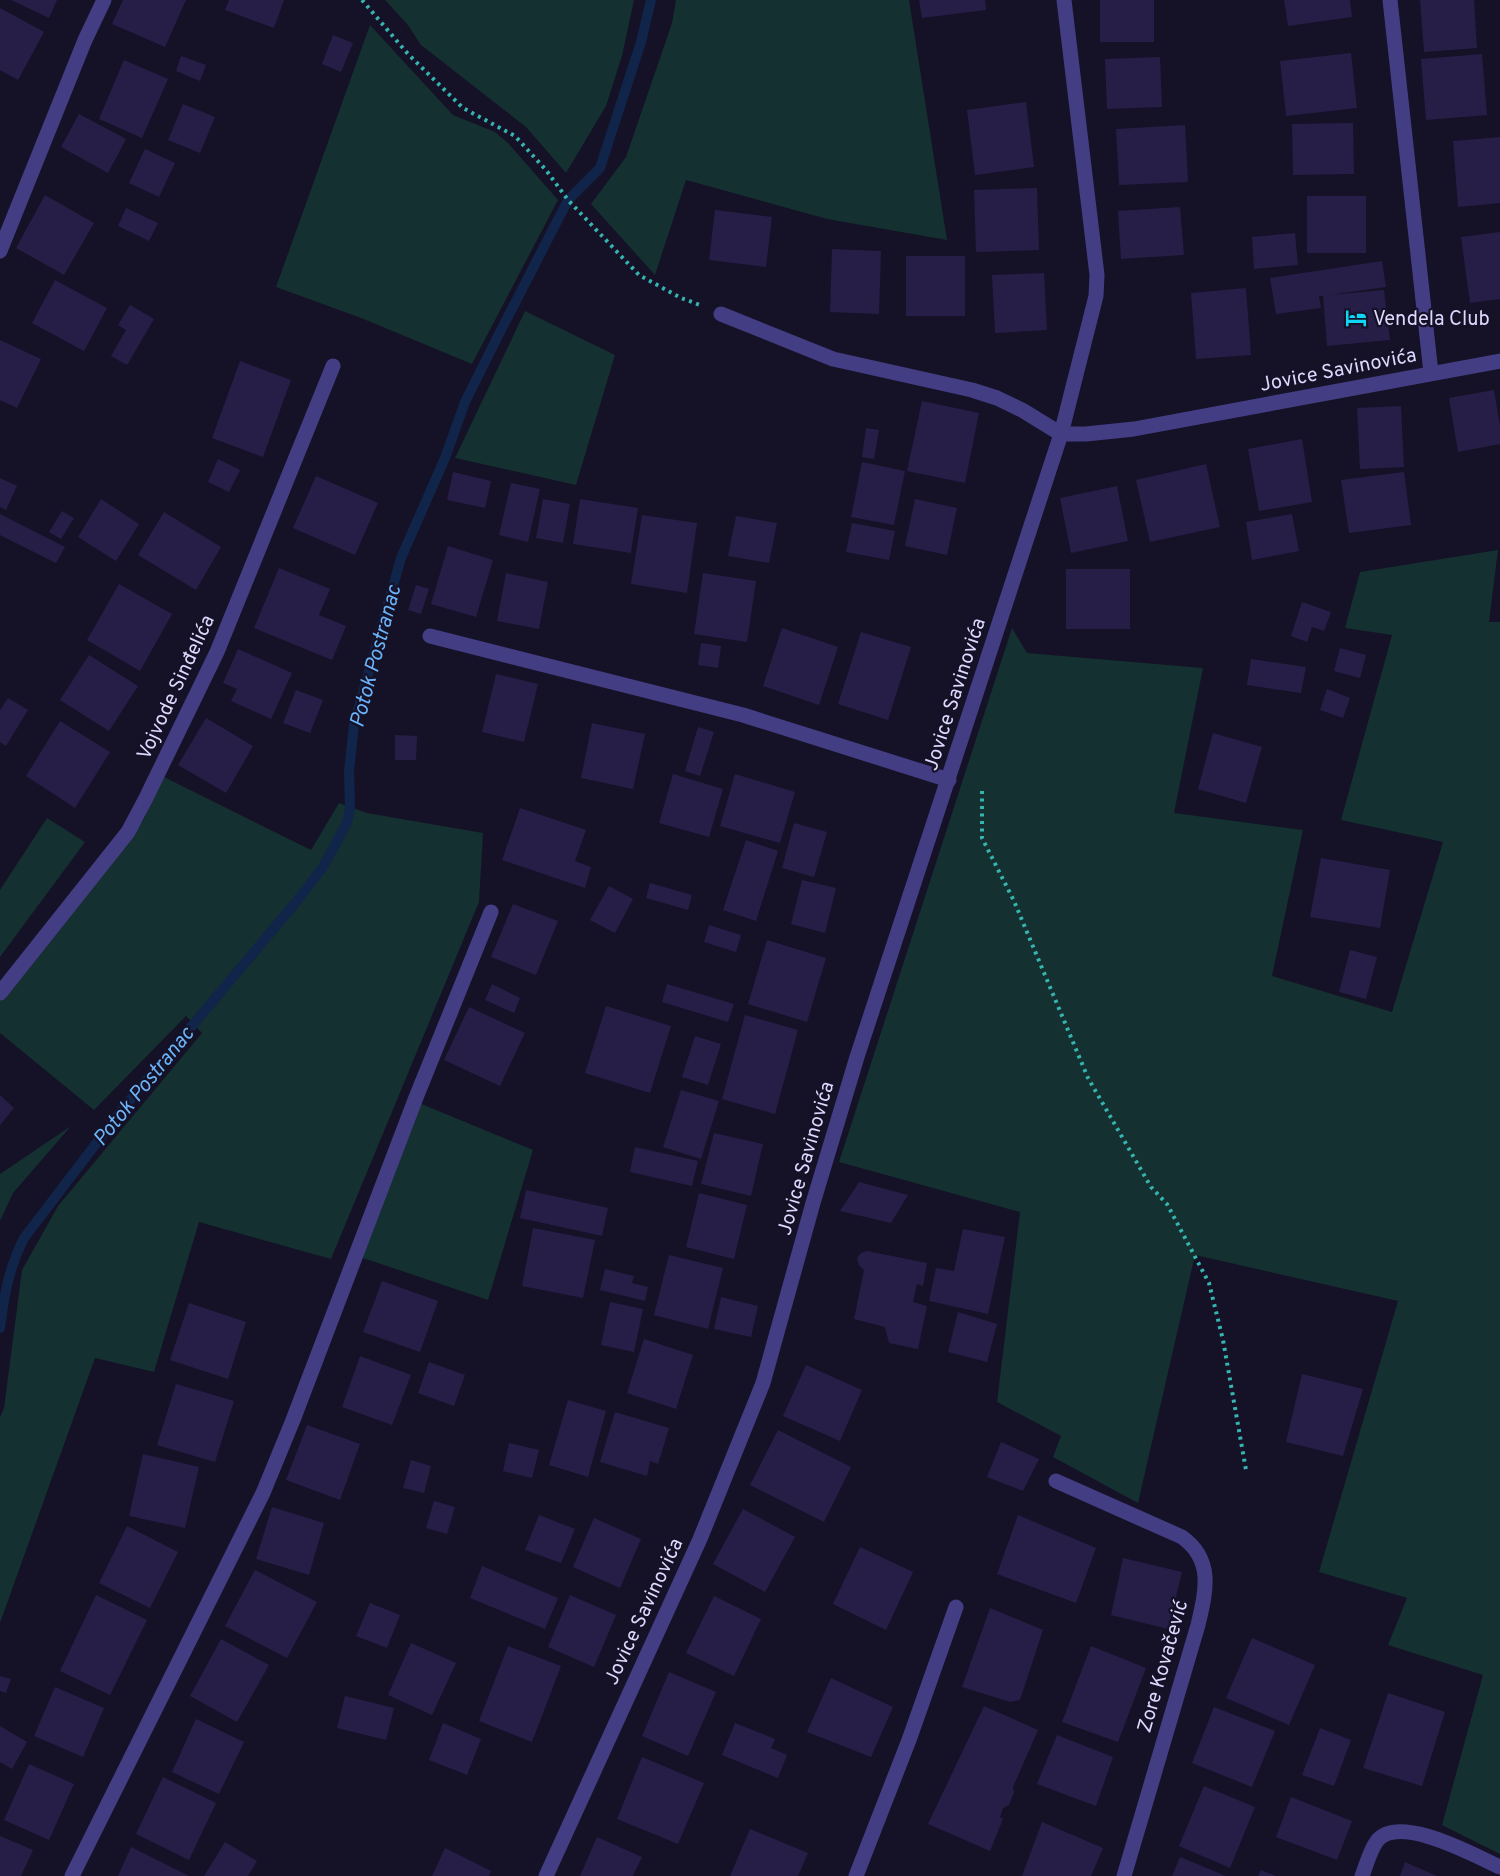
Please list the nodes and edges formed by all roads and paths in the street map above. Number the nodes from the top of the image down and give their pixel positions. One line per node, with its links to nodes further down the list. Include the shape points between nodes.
1 (104, 0): 5 (street)
2 (362, 0): 6 (path, via 408,54 463,108 515,136 568,200 639,275)
3 (1064, 0): 10 (street, Jovice Savinovića, via 1097,275 1096,296)
4 (1390, 0): 9 (street, Jovice Savinovića)
5 (0, 251)
6 (721, 314): 10 (street, via 833,359 997,398)
7 (1500, 361): 9 (street)
8 (333, 366): 15 (street, Vojvode Sinđelića, via 217,652 145,800 128,832)
9 (1431, 373): 10 (street, Jovice Savinovića, via 1134,429)
10 (1061, 434): 12 (street, Jovice Savinovića)
11 (430, 636): 12 (street, via 743,715)
12 (949, 780): 21 (street, Jovice Savinovića, via 857,1057 763,1383 700,1539)
13 (982, 790): 16 (path, via 982,838 1014,901 1088,1078 1151,1187 1167,1204 1209,1283 1224,1340)
14 (491, 912): 20 (street, via 263,1493)
15 (0, 993)
16 (1245, 1470)
17 (1056, 1481): 23 (street, Zore Kovačević, via 1182,1537 1193,1545 1205,1571 1198,1625)
18 (956, 1607): 22 (street)
19 (1500, 1867): 24 (street, via 1433,1838 1400,1831 1377,1841)
20 (72, 1876)
21 (546, 1876)
22 (856, 1876)
23 (1124, 1876)
24 (1362, 1876)

